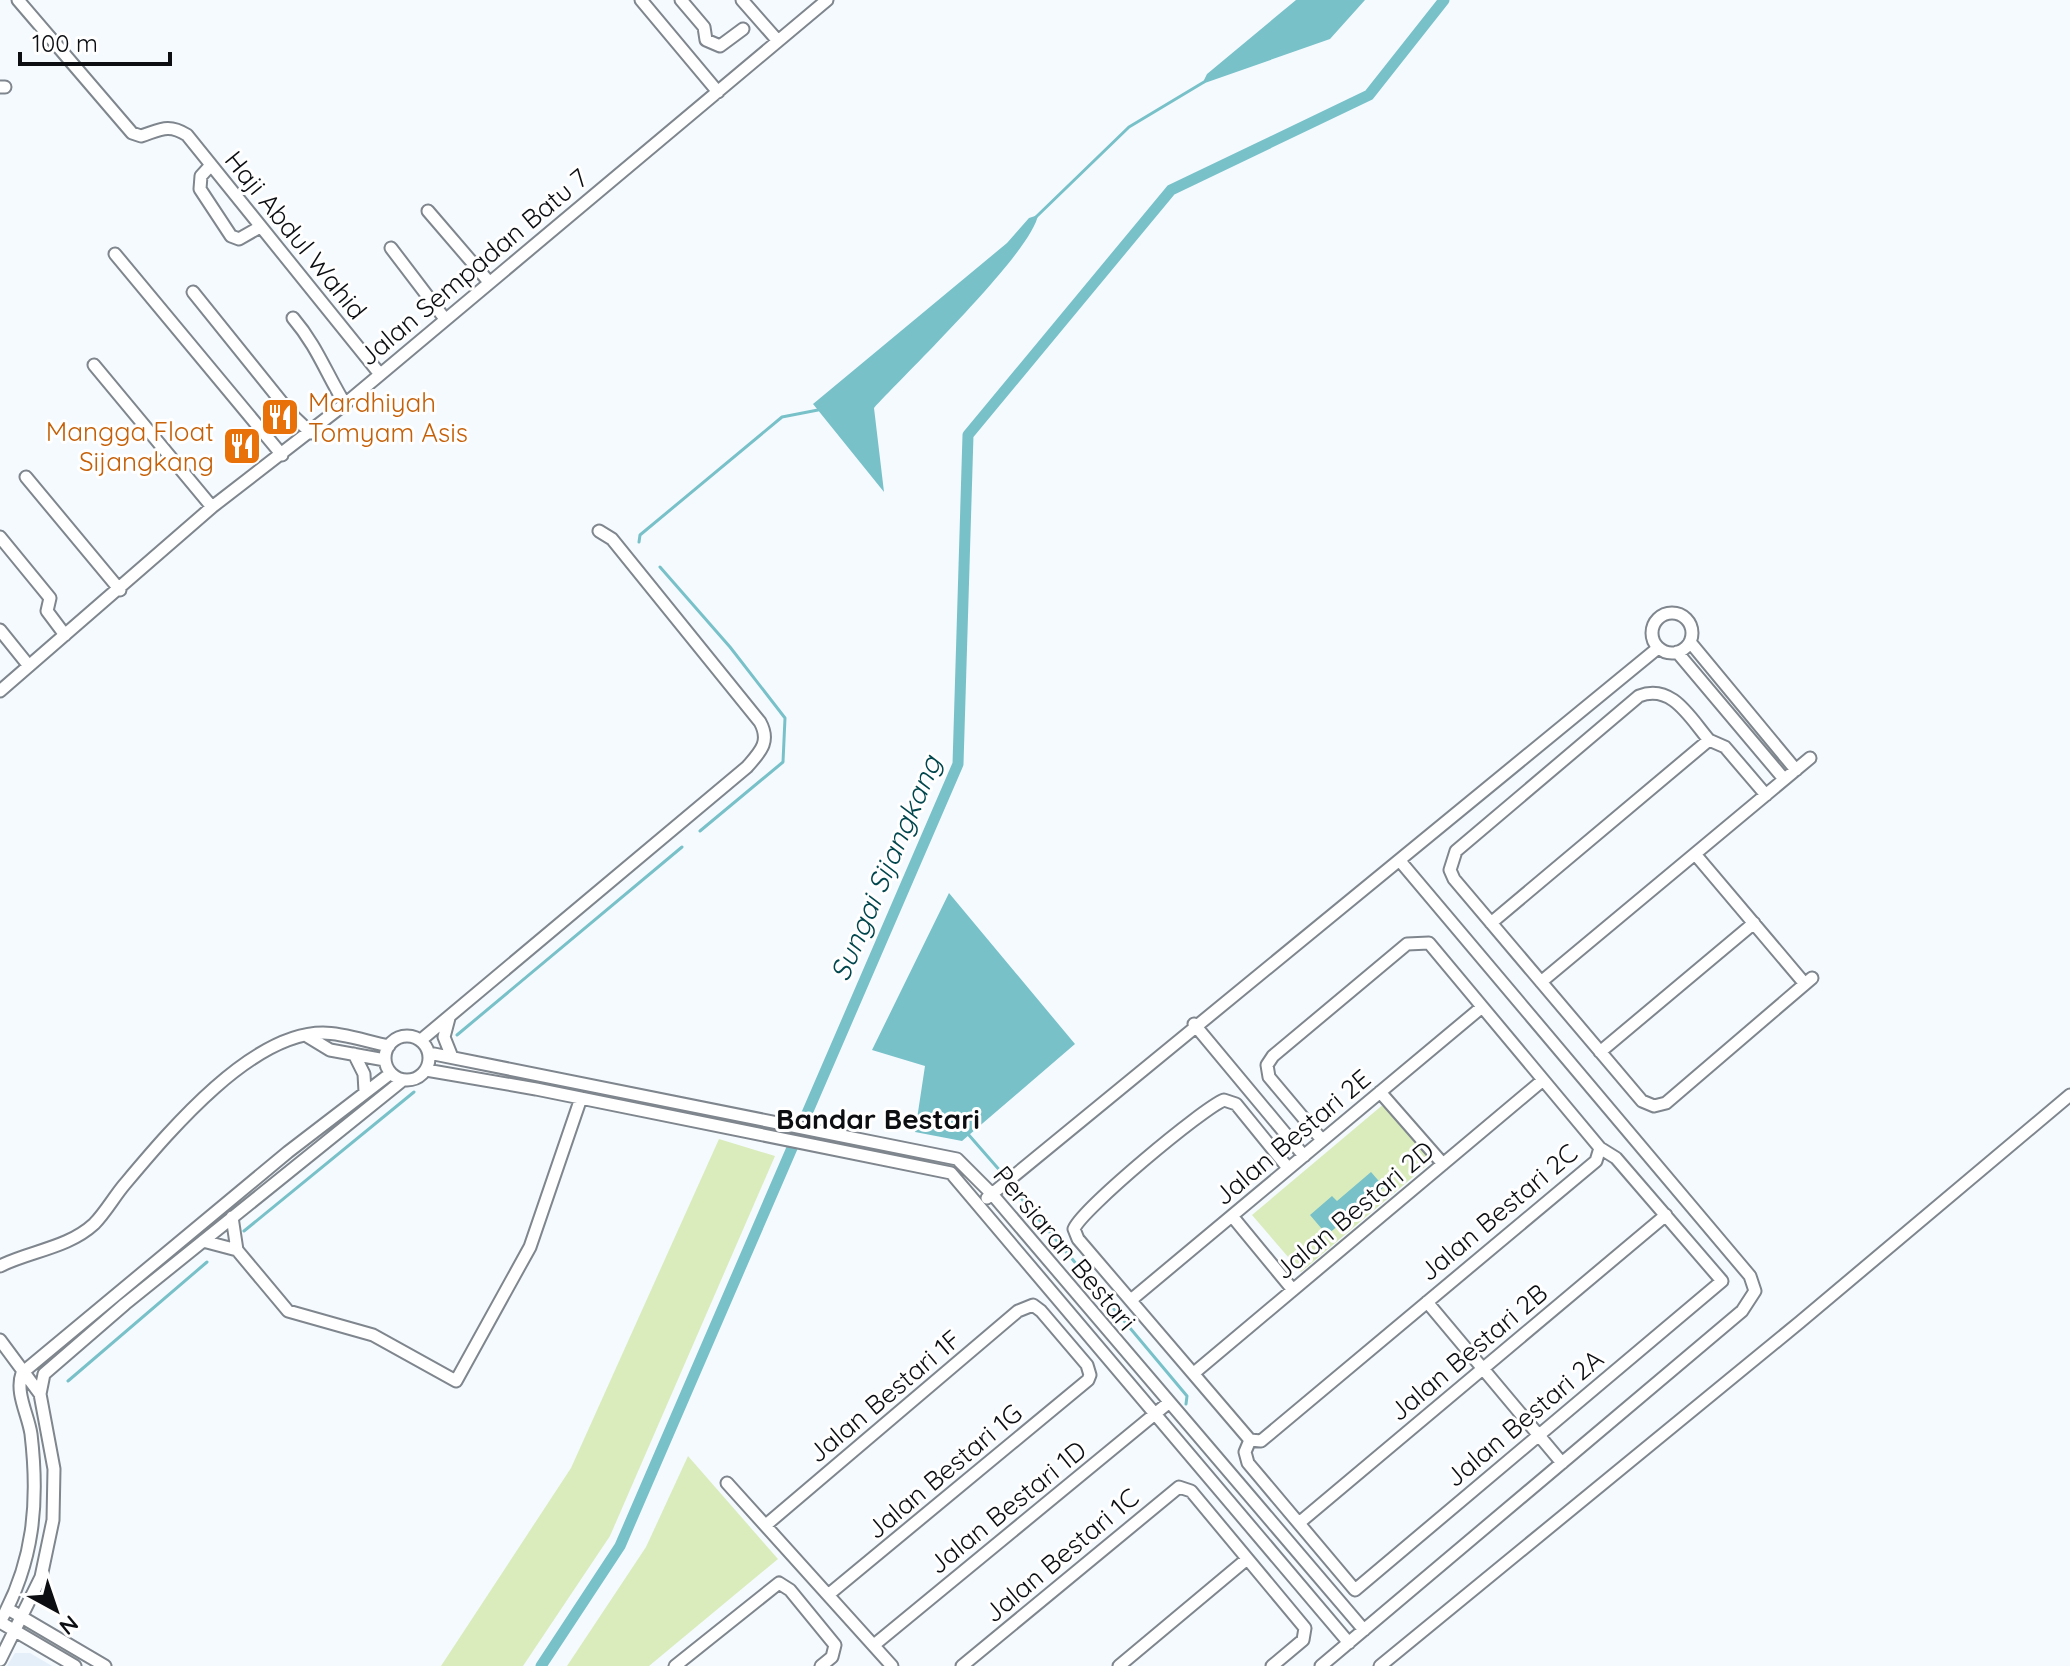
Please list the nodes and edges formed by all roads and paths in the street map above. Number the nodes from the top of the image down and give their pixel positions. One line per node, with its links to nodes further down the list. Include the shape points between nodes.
1 (18, 0): 9 (street, Haji Abdul Wahid, via 132,133 141,136 163,126 175,127)
2 (641, 0): 8 (street)
3 (681, 0): 6 (street, via 713,45 720,46)
4 (742, 0): 7 (street)
5 (827, 0): 7 (street, Jalan Sempadan Batu 7)
6 (743, 29)
7 (778, 41): 8 (street, Jalan Sempadan Batu 7)
8 (718, 92): 14 (street, Jalan Sempadan Batu 7)
9 (211, 165): 11 (street, Haji Abdul Wahid); 11 (street, via 201,176 200,189 231,236 239,239)
10 (428, 211): 14 (street)
11 (260, 227): 19 (street, Haji Abdul Wahid)
12 (391, 248): 17 (street)
13 (115, 254): 22 (street)
14 (489, 282): 17 (street, Jalan Sempadan Batu 7)
15 (193, 292): 21 (street)
16 (293, 318): 20 (street, via 317,345 323,368)
17 (445, 319): 19 (street, Jalan Sempadan Batu 7)
18 (94, 365): 24 (street)
19 (379, 373): 20 (street, Jalan Sempadan Batu 7)
20 (345, 404): 21 (street, Jalan Sempadan Batu 7)
21 (311, 433): 22 (street, Jalan Sempadan Batu 7)
22 (282, 455): 24 (street, Jalan Sempadan Batu 7)
23 (26, 477): 27 (street)
24 (212, 507): 27 (street, Jalan Sempadan Batu 7)
25 (599, 531): 46 (street, via 612,539 760,722 764,746 747,767)
26 (0, 537): 29 (street, via 50,598 47,611)
27 (120, 590): 29 (street, Jalan Sempadan Batu 7)
28 (0, 630): 33 (street)
29 (65, 635): 33 (street, Jalan Sempadan Batu 7)
30 (1690, 642): 31 (street, via 1691,625 1678,613 1668,612 1651,631); 32 (street); 37 (street)
31 (1658, 648): 32 (street); 41 (street)
32 (1677, 652): 38 (street)
33 (29, 666): 34 (street, Jalan Sempadan Batu 7)
34 (0, 691)
35 (1709, 740): 39 (street, via 1725,747); 42 (street); 42 (street, via 1661,692 1639,696 1627,706 1456,851 1450,870 1454,879)
36 (1810, 758): 37 (street)
37 (1796, 770): 38 (street)
38 (1784, 779): 39 (street)
39 (1766, 795): 40 (street)
40 (1695, 854): 43 (street); 44 (street)
41 (1400, 861): 47 (street); 90 (street, via 1755,1282 1742,1311)
42 (1491, 923): 44 (street)
43 (1754, 923): 51 (street); 51 (street, via 1809,981 1666,1103 1642,1101)
44 (1541, 982): 51 (street)
45 (1482, 1007): 59 (street, Jalan Bestari 2C); 61 (street, Jalan Bestari 2E); 64 (street, Jalan Bestari 2C, via 1429,943 1407,944 1267,1065 1269,1077)
46 (449, 1017): 49 (street); 54 (street, via 444,1037)
47 (1194, 1024): 66 (street); 69 (street)
48 (307, 1036): 50 (street, via 325,1033); 53 (street, via 324,1048); 76 (street, via 279,1044 205,1095 84,1232)
49 (421, 1040): 50 (street, via 400,1037); 52 (street)
50 (389, 1046): 55 (street)
51 (1600, 1052)
52 (429, 1053): 54 (street, Persiaran Bestari); 56 (street)
53 (354, 1054): 55 (street); 60 (street, via 364,1074)
54 (452, 1057): 69 (street, Persiaran Bestari, via 957,1159)
55 (385, 1060): 57 (street)
56 (426, 1070): 58 (street, via 416,1079); 63 (street, Persiaran Bestari)
57 (391, 1073): 58 (street); 60 (street)
58 (403, 1080): 73 (street)
59 (1543, 1080): 65 (street, Jalan Bestari 2C); 67 (street, Jalan Bestari 2D)
60 (365, 1092): 82 (street)
61 (1380, 1092): 64 (street, Jalan Bestari 2E); 67 (street)
62 (2070, 1095): 113 (street)
63 (581, 1098): 70 (street, Persiaran Bestari, via 951,1173); 75 (street, via 530,1247 456,1381 373,1335 288,1311)
64 (1322, 1140): 66 (street, Jalan Bestari 2E)
65 (1600, 1148): 71 (street, via 1616,1158); 79 (street, Jalan Bestari 2C, via 1596,1161)
66 (1304, 1156): 68 (street, Jalan Bestari 2E)
67 (1443, 1164): 77 (street, Jalan Bestari 2D)
68 (1288, 1168): 72 (street, Jalan Bestari 2E); 78 (street, via 1236,1104 1224,1100 1078,1219 1078,1239)
69 (992, 1194): 70 (street); 86 (street, Persiaran Bestari)
70 (979, 1204): 87 (street, Persiaran Bestari)
71 (1666, 1215): 81 (street, Jalan Bestari 2B); 88 (street, Jalan Bestari 2A, via 1722,1281)
72 (1232, 1216): 77 (street); 78 (street, Jalan Bestari 2E)
73 (232, 1217): 74 (street); 75 (street)
74 (203, 1241): 75 (street); 85 (street, via 57,1361 44,1374)
75 (237, 1250)
76 (0, 1266)
77 (1293, 1290): 83 (street, Jalan Bestari 2D)
78 (1131, 1300): 83 (street)
79 (1427, 1302): 81 (street); 89 (street, Jalan Bestari 2C, via 1261,1441)
80 (0, 1340): 82 (street)
81 (1483, 1369): 88 (street); 92 (street, Jalan Bestari 2B)
82 (22, 1373): 85 (street); 96 (street, via 20,1390 37,1485 29,1545)
83 (1194, 1373): 89 (street)
84 (1088, 1380): 93 (street, Jalan Bestari 1F, via 1087,1365 1033,1305 1018,1311); 95 (street, Jalan Bestari 1G)
85 (40, 1394): 97 (street, via 54,1469 53,1520 41,1577)
86 (1167, 1404): 87 (street, Jalan Bestari 1D); 99 (street, Persiaran Bestari)
87 (1155, 1414): 101 (street, Persiaran Bestari); 102 (street, Jalan Bestari 1D)
88 (1539, 1435): 90 (street); 92 (street, Jalan Bestari 2A, via 1355,1590)
89 (1250, 1440): 92 (street, via 1248,1463)
90 (1562, 1463): 99 (street)
91 (727, 1483): 93 (street)
92 (1299, 1523)
93 (766, 1525): 95 (street)
94 (1247, 1559): 109 (street, Jalan Bestari 1C, via 1191,1491 1173,1489); 110 (street); 111 (street, via 1306,1634)
95 (828, 1595): 102 (street)
96 (8, 1609): 97 (street); 98 (street)
97 (23, 1618): 100 (street); 105 (street)
98 (0, 1622): 100 (street)
99 (1364, 1630): 101 (street)
100 (16, 1631): 103 (street); 104 (street)
101 (1349, 1643): 112 (street)
102 (874, 1645): 108 (street)
103 (0, 1660)
104 (75, 1666)
105 (105, 1666)
106 (675, 1666): 107 (street, via 779,1583 836,1649)
107 (821, 1666)
108 (892, 1666)
109 (962, 1666)
110 (1119, 1666)
111 (1272, 1666)
112 (1321, 1666)
113 (1380, 1666)

